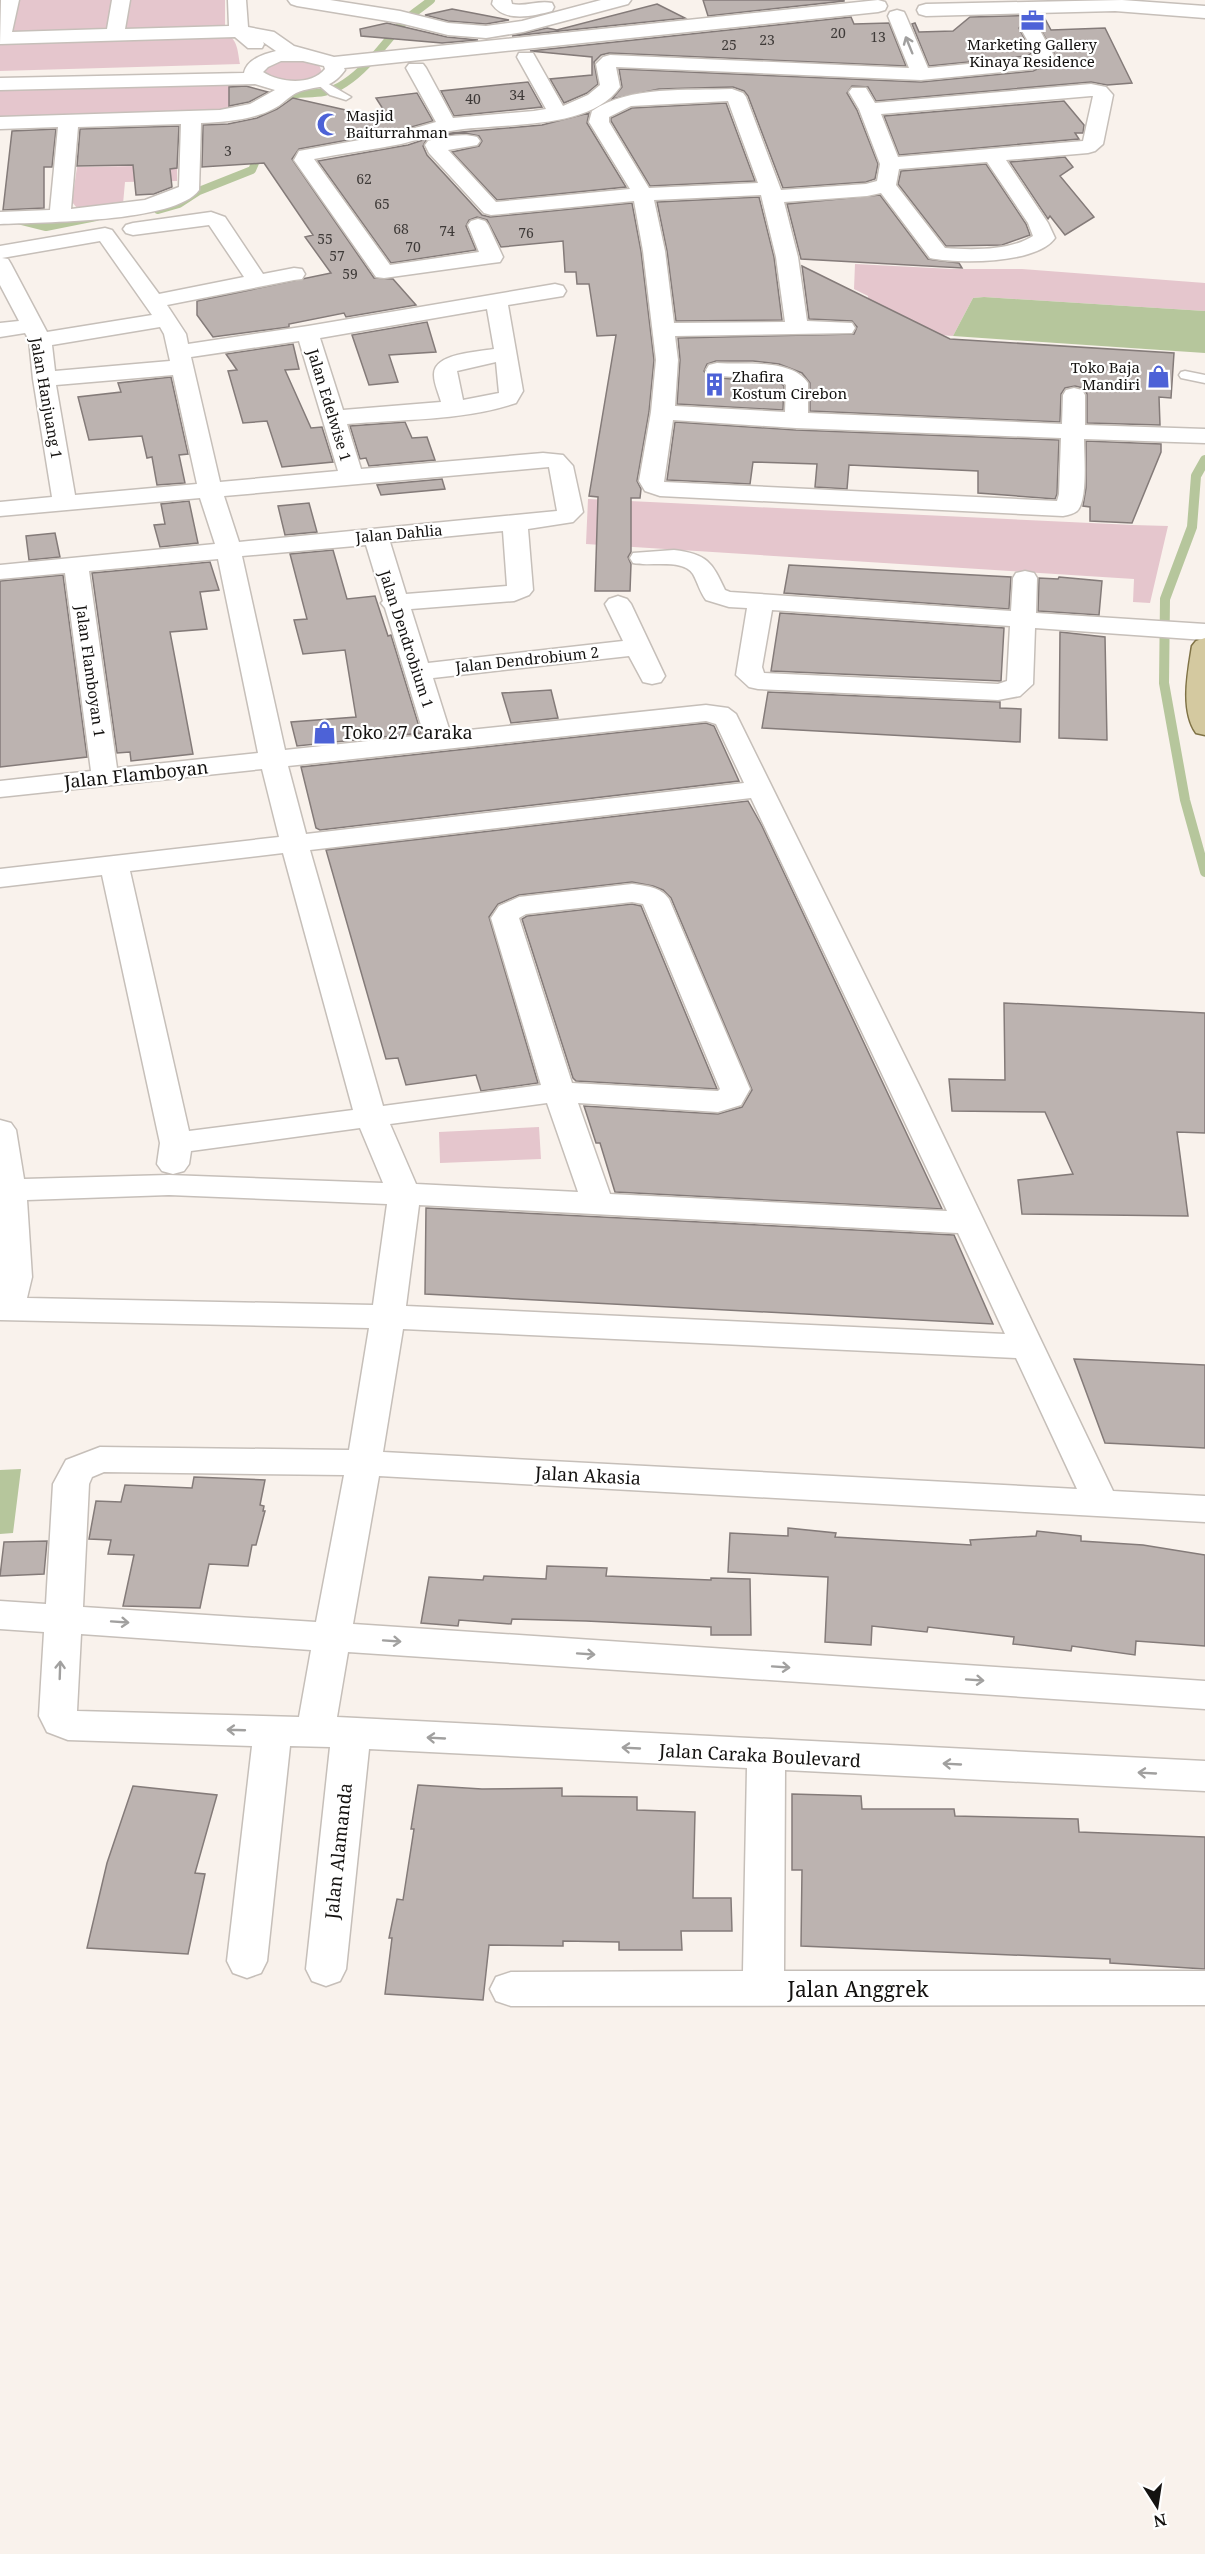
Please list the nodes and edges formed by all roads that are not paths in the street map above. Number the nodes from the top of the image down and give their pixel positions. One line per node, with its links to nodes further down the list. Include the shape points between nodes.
1 (10, 0): 16 (street)
2 (121, 0): 15 (street)
3 (237, 0): 14 (street)
4 (297, 0): 7 (street, via 448,29 486,32)
5 (502, 0): 6 (street, via 501,4 508,9 524,11)
6 (565, 0)
7 (622, 0)
8 (1057, 0): 11 (street)
9 (1149, 0): 10 (street)
10 (1205, 6)
11 (911, 9): 12 (street, via 1001,11 1115,5); 22 (street); 26 (street)
12 (1205, 12)
13 (1030, 29): 26 (street, via 1045,56 1033,63)
14 (239, 31): 15 (street); 19 (street, via 267,36 287,50); 25 (street, via 268,54)
15 (115, 34): 16 (street)
16 (1, 38)
17 (677, 42): 21 (street)
18 (795, 49): 24 (street)
19 (307, 55): 22 (street); 25 (street, via 281,56)
20 (526, 57): 35 (street)
21 (684, 63): 24 (street); 35 (street, via 610,61 606,64 610,87 597,98)
22 (344, 65): 31 (street, via 332,76)
23 (416, 68): 40 (street)
24 (802, 68): 26 (street)
25 (260, 71): 27 (street); 28 (street); 30 (street, via 270,84); 33 (street, via 266,91)
26 (930, 73)
27 (0, 75)
28 (0, 84)
29 (855, 85): 34 (street)
30 (298, 86): 31 (street); 33 (street)
31 (327, 88): 32 (lane)
32 (345, 97)
33 (249, 109): 36 (street, via 225,116)
34 (869, 109): 41 (street, via 1102,92 1091,145); 42 (street)
35 (558, 113): 40 (street)
36 (191, 118): 37 (street); 46 (street, via 189,190 155,205)
37 (69, 121): 38 (street); 46 (street)
38 (0, 123)
39 (599, 123): 44 (street, via 599,115 628,100 732,95); 45 (street); 45 (street, via 435,145 491,209)
40 (447, 125): 48 (street, via 393,140 306,155 304,160 384,272 492,257)
41 (993, 156): 42 (street); 43 (street, via 1044,238 1028,248 938,252)
42 (890, 164): 43 (street)
43 (886, 185): 44 (street, via 867,190)
44 (771, 193): 45 (street); 57 (street, via 787,257)
45 (643, 194): 60 (street)
46 (60, 214): 47 (street)
47 (0, 218)
48 (478, 225)
49 (105, 234): 50 (street); 53 (street, via 211,218 218,221); 56 (street)
50 (0, 252)
51 (0, 264): 61 (street, Jalan Hanjuang 1)
52 (294, 274): 53 (street)
53 (256, 281): 56 (street)
54 (555, 291): 55 (street)
55 (497, 302): 62 (street); 63 (street)
56 (160, 310): 61 (street); 64 (street, via 175,334)
57 (797, 328): 58 (street); 60 (street)
58 (844, 328)
59 (0, 330): 61 (street)
60 (664, 330): 71 (street, via 667,360)
61 (36, 332): 67 (street, Jalan Hanjuang 1)
62 (308, 333): 64 (street); 72 (street, Jalan Edelwise 1)
63 (504, 354): 70 (street, via 512,391 508,398); 70 (street, via 453,363 446,368)
64 (181, 360): 67 (street); 77 (street)
65 (717, 370): 73 (street, via 789,376 797,383)
66 (1185, 375): 68 (lane)
67 (44, 379): 78 (street, Jalan Hanjuang 1)
68 (1205, 379)
69 (1074, 395): 74 (street)
70 (454, 408): 72 (street)
71 (663, 412): 73 (street); 74 (street, via 651,481 660,489 1056,509 1068,506 1071,494)
72 (335, 418): 76 (street, Jalan Edelwise 1)
73 (795, 421): 74 (street)
74 (1074, 432): 75 (street)
75 (1202, 436)
76 (351, 476): 77 (street); 80 (street, Jalan Dahlia, via 555,460 561,466 570,515)
77 (210, 491): 78 (street); 82 (street)
78 (65, 504): 79 (street)
79 (0, 509)
80 (515, 523): 81 (street, Jalan Dahlia); 88 (street, via 520,590)
81 (375, 536): 82 (street, Jalan Dahlia); 88 (street, Jalan Dendrobium 1)
82 (228, 550): 84 (street, Jalan Dahlia); 98 (street)
83 (642, 558): 87 (street, via 684,559 702,567 715,595)
84 (76, 565): 85 (street, Jalan Dahlia); 99 (street, Jalan Flamboyan 1)
85 (0, 572)
86 (1026, 578): 90 (street)
87 (761, 602): 90 (street); 90 (street, via 749,668 749,675 758,681 1011,690 1020,684)
88 (394, 603): 94 (street, Jalan Dendrobium 1)
89 (618, 604): 93 (street)
90 (1023, 619): 91 (street)
91 (1194, 631)
92 (1205, 646): 96 (main road, via 1201,700)
93 (638, 647): 94 (street, Jalan Dendrobium 2); 95 (street)
94 (417, 672): 97 (street, Jalan Dendrobium 1)
95 (652, 676)
96 (1205, 727)
97 (440, 742): 98 (street, Jalan Flamboyan); 101 (street, Jalan Flamboyan, via 719,714 727,720)
98 (273, 759): 99 (street, Jalan Flamboyan); 102 (street)
99 (105, 777): 100 (street, Jalan Flamboyan)
100 (0, 789)
101 (759, 789): 102 (street); 113 (street)
102 (294, 842): 103 (street); 106 (street)
103 (114, 864): 104 (street); 108 (street)
104 (0, 878)
105 (559, 1092): 105 (street, via 505,918 519,906 645,894 655,899 735,1089 730,1098 717,1102); 106 (street); 112 (street)
106 (371, 1117): 108 (street); 111 (street)
107 (0, 1130): 110 (street)
108 (176, 1143): 109 (street)
109 (169, 1185): 110 (street); 111 (street)
110 (10, 1190): 114 (street, via 16,1277)
111 (404, 1194): 112 (street); 115 (street, Jalan Alamanda)
112 (598, 1205): 113 (street)
113 (969, 1222): 116 (street)
114 (4, 1308): 115 (street)
115 (388, 1317): 116 (street); 117 (street, Jalan Alamanda)
116 (1027, 1347): 118 (street)
117 (364, 1463): 118 (street, Jalan Akasia); 121 (street, Jalan Akasia, via 99,1459 78,1469 71,1484); 122 (street, Jalan Alamanda)
118 (1101, 1503): 119 (street, Jalan Akasia)
119 (1205, 1509)
120 (0, 1615): 121 (street)
121 (62, 1618): 122 (street, one-way to 122); 124 (street, Jalan Caraka Boulevard, one-way to 121, via 60,1722)
122 (333, 1637): 123 (street, one-way to 123); 125 (street, Jalan Alamanda)
123 (1205, 1695)
124 (273, 1731): 125 (street, Jalan Caraka Boulevard); 128 (street)
125 (333, 1732): 126 (street, Jalan Caraka Boulevard, one-way to 125); 129 (street, Jalan Alamanda)
126 (766, 1755): 127 (street, Jalan Caraka Boulevard, one-way to 126); 132 (street)
127 (1205, 1776)
128 (247, 1961)
129 (326, 1969)
130 (1205, 1988): 132 (street, Jalan Anggrek)
131 (511, 1989): 132 (street, Jalan Anggrek)
132 (763, 1989)

